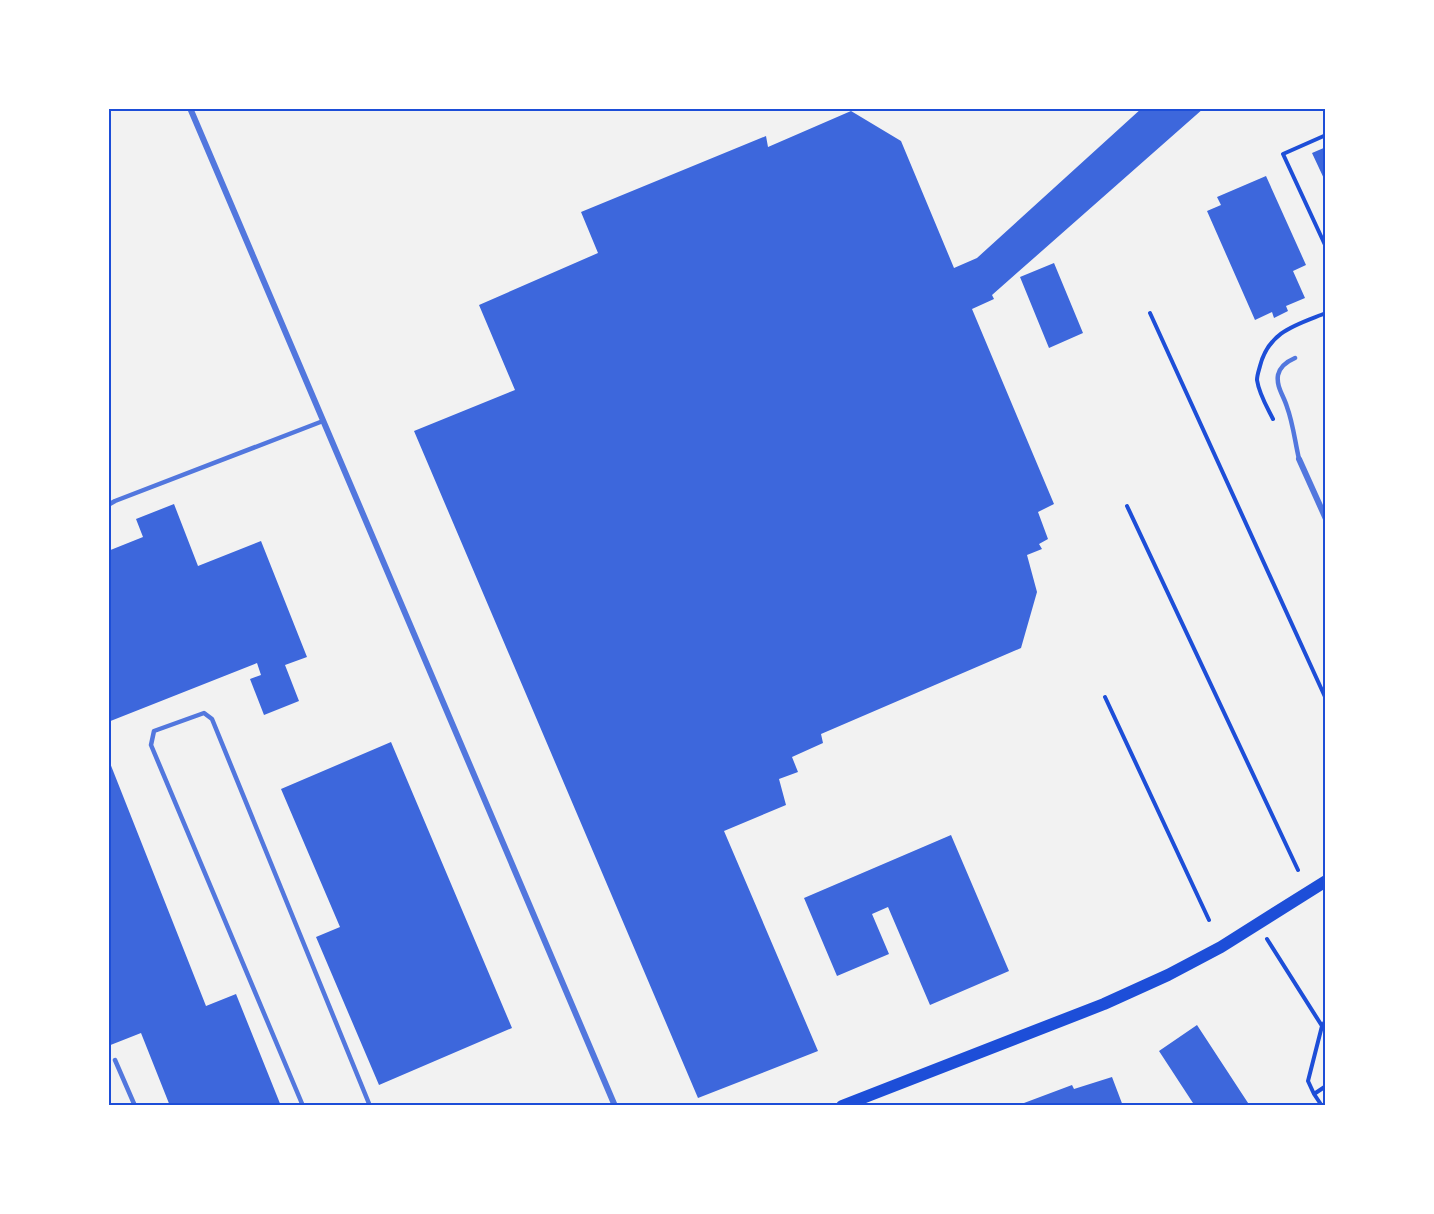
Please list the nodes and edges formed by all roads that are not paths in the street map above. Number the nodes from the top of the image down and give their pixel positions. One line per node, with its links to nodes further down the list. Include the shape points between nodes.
1 (190, 108): 3 (street)
2 (1295, 358): 4 (lane, via 1278,374)
3 (323, 421): 5 (lane); 12 (street)
4 (1299, 459): 6 (street)
5 (108, 505)
6 (1326, 519)
7 (1326, 881): 13 (main road, via 1258,925 1168,975 1104,1004)
8 (115, 1060): 9 (lane)
9 (135, 1106)
10 (303, 1106): 11 (lane, via 152,745 154,731 204,713 212,719)
11 (370, 1106)
12 (615, 1106)
13 (842, 1106)

